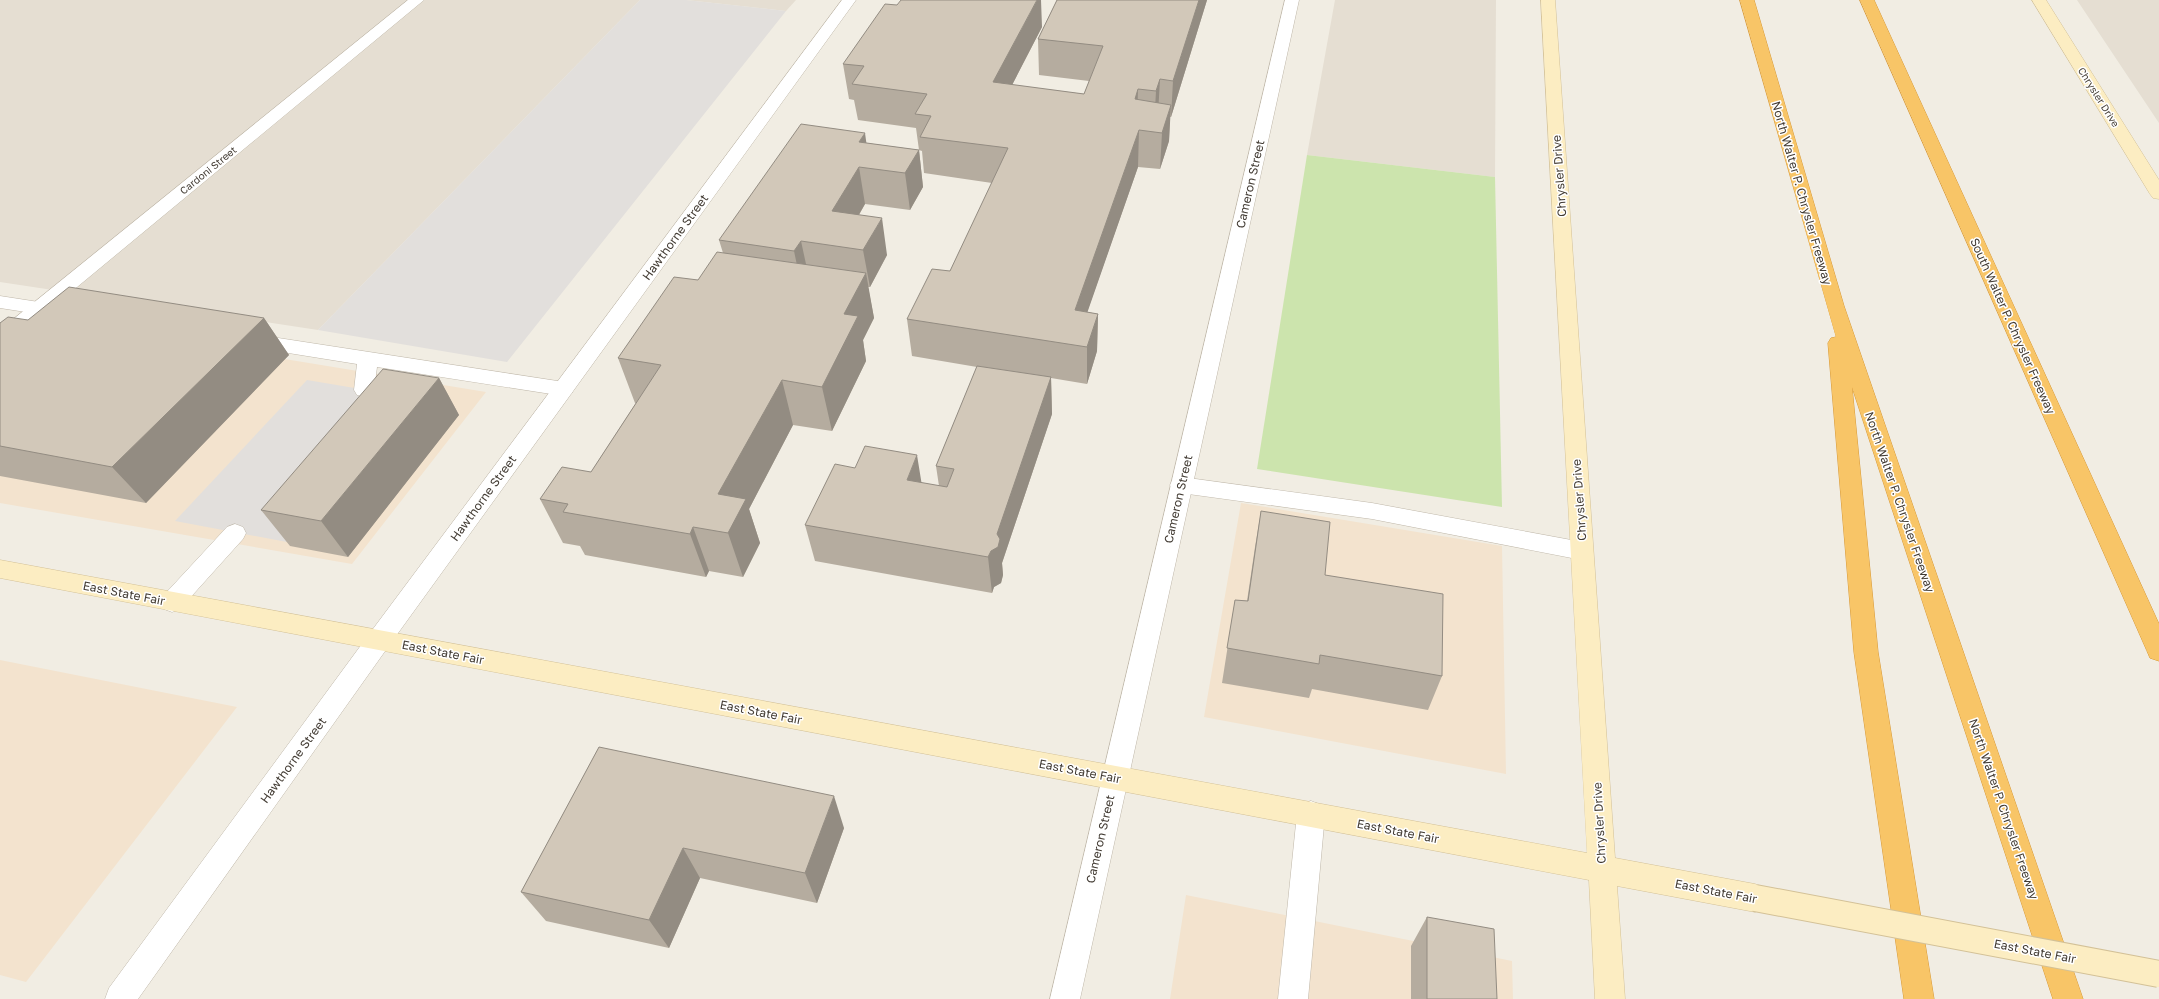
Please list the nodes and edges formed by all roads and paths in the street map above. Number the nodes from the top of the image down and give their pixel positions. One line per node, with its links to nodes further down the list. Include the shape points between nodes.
1 (417, 0): 11 (street, Cardoni Street)
2 (849, 0): 16 (street, Hawthorne Street)
3 (1292, 0): 18 (street, Cameron Street)
4 (1548, 0): 20 (main road, Chrysler Drive)
5 (1747, 0): 10 (highway, North Walter P. Chrysler Freeway)
6 (1867, 0): 24 (highway, South Walter P. Chrysler Freeway)
7 (2039, 0): 8 (main road, Chrysler Drive)
8 (2159, 194)
9 (0, 302): 11 (street)
10 (1834, 306): 33 (highway, via 1866,652); 34 (highway, North Walter P. Chrysler Freeway)
11 (39, 308): 12 (street); 14 (street, Cardoni Street)
12 (78, 314)
13 (235, 338): 15 (street)
14 (0, 340)
15 (368, 359): 16 (street); 17 (street)
16 (564, 389): 23 (street, Hawthorne Street)
17 (364, 390)
18 (1181, 485): 20 (street, via 1372,511); 25 (street, Cameron Street)
19 (235, 533): 22 (street)
20 (1582, 551): 27 (main road, Chrysler Drive)
21 (0, 569): 22 (main road, East State Fair)
22 (172, 602): 23 (main road, East State Fair)
23 (379, 640): 25 (main road, East State Fair); 29 (street, Hawthorne Street)
24 (2159, 651)
25 (1114, 777): 26 (main road, East State Fair); 30 (street, Cameron Street)
26 (1311, 814): 27 (main road, East State Fair); 31 (street)
27 (1602, 869): 28 (main road, East State Fair, bridge); 32 (main road, Chrysler Drive)
28 (2159, 974)
29 (120, 999)
30 (1065, 999)
31 (1293, 999)
32 (1610, 999)
33 (1918, 999)
34 (2068, 999)

